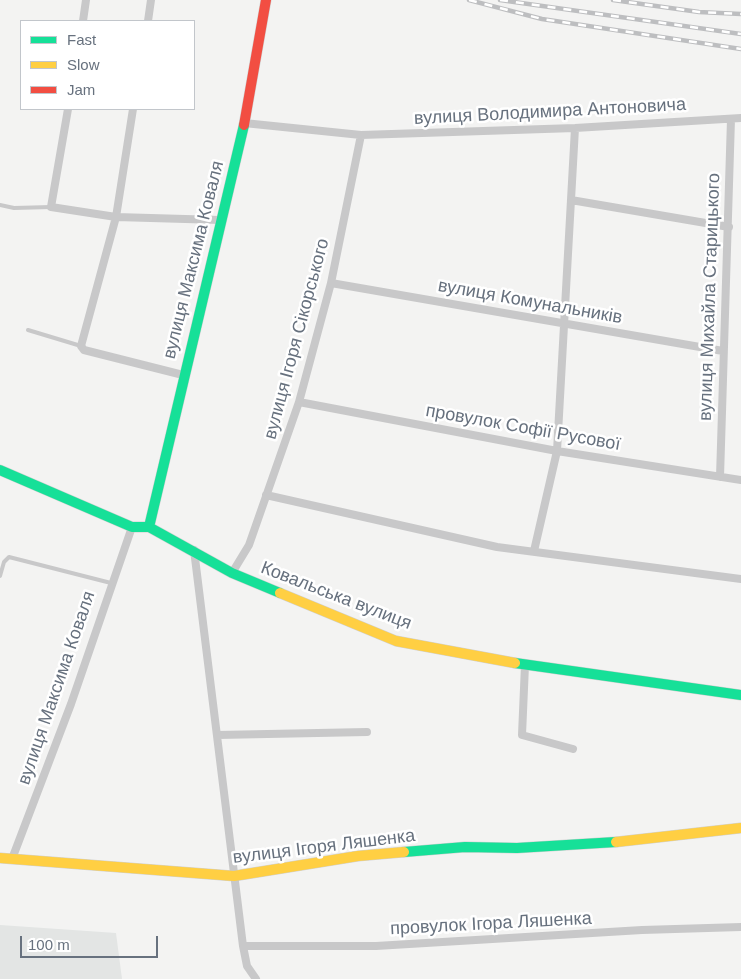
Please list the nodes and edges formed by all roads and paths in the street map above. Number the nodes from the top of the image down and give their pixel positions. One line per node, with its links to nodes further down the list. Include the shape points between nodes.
1 (86, 0): 4 (street)
2 (152, 0): 5 (street)
3 (266, 0): 10 (street, вулиця Максима Коваля)
4 (83, 20)
5 (148, 20)
6 (68, 110): 15 (street)
7 (134, 110): 16 (street)
8 (741, 118): 9 (street, вулиця Володимира Антоновича)
9 (731, 119): 11 (street, вулиця Володимира Антоновича); 18 (street, вулиця Михайла Старицького)
10 (244, 123): 12 (street, вулиця Володимира Антоновича); 17 (street, вулиця Максима Коваля)
11 (575, 128): 12 (street, вулиця Володимира Антоновича); 13 (street)
12 (361, 135): 19 (street, вулиця Ігоря Сікорського)
13 (571, 200): 18 (street); 20 (street)
14 (0, 204): 15 (lane, via 14,208)
15 (51, 207): 16 (street)
16 (116, 217): 17 (street); 22 (street)
17 (220, 220): 24 (street, вулиця Максима Коваля)
18 (729, 227): 23 (street, вулиця Михайла Старицького)
19 (331, 283): 20 (street, вулиця Комунальників); 25 (street, вулиця Ігоря Сікорського)
20 (564, 324): 23 (street, вулиця Комунальників); 26 (street)
21 (28, 330): 22 (lane)
22 (81, 346): 24 (street, via 84,350)
23 (723, 351): 28 (street, вулиця Михайла Старицького)
24 (183, 374): 32 (street, вулиця Максима Коваля)
25 (300, 402): 26 (street, провулок Софії Русової); 30 (street, вулиця Ігоря Сікорського)
26 (557, 451): 28 (street, провулок Софії Русової); 34 (street)
27 (0, 470): 31 (street, Ковальська вулиця)
28 (720, 477): 29 (street, провулок Софії Русової)
29 (741, 480)
30 (266, 495): 34 (street, via 498,547); 35 (street, вулиця Ігоря Сікорського, via 248,545)
31 (132, 527): 32 (street, Ковальська вулиця); 38 (street, вулиця Максима Коваля)
32 (149, 527): 33 (street, Ковальська вулиця)
33 (194, 550): 35 (street, Ковальська вулиця); 42 (street)
34 (534, 551): 37 (street)
35 (232, 573): 39 (street, Ковальська вулиця, via 396,641)
36 (0, 576): 38 (lane, via 9,557)
37 (741, 579)
38 (111, 583): 46 (street, вулиця Максима Коваля, via 71,704)
39 (525, 665): 40 (street, Ковальська вулиця); 43 (street, via 522,735)
40 (741, 694)
41 (367, 732): 42 (street)
42 (218, 735): 47 (street)
43 (573, 749)
44 (741, 828): 47 (street, вулиця Ігоря Ляшенка, via 640,840 517,848 465,847 358,856)
45 (0, 858): 46 (street, вулиця Ігоря Ляшенка)
46 (12, 859): 47 (street, вулиця Ігоря Ляшенка)
47 (234, 876): 49 (street)
48 (741, 927): 49 (street, провулок Ігора Ляшенка, via 376,946)
49 (243, 946): 50 (street, via 247,966)
50 (256, 979)

